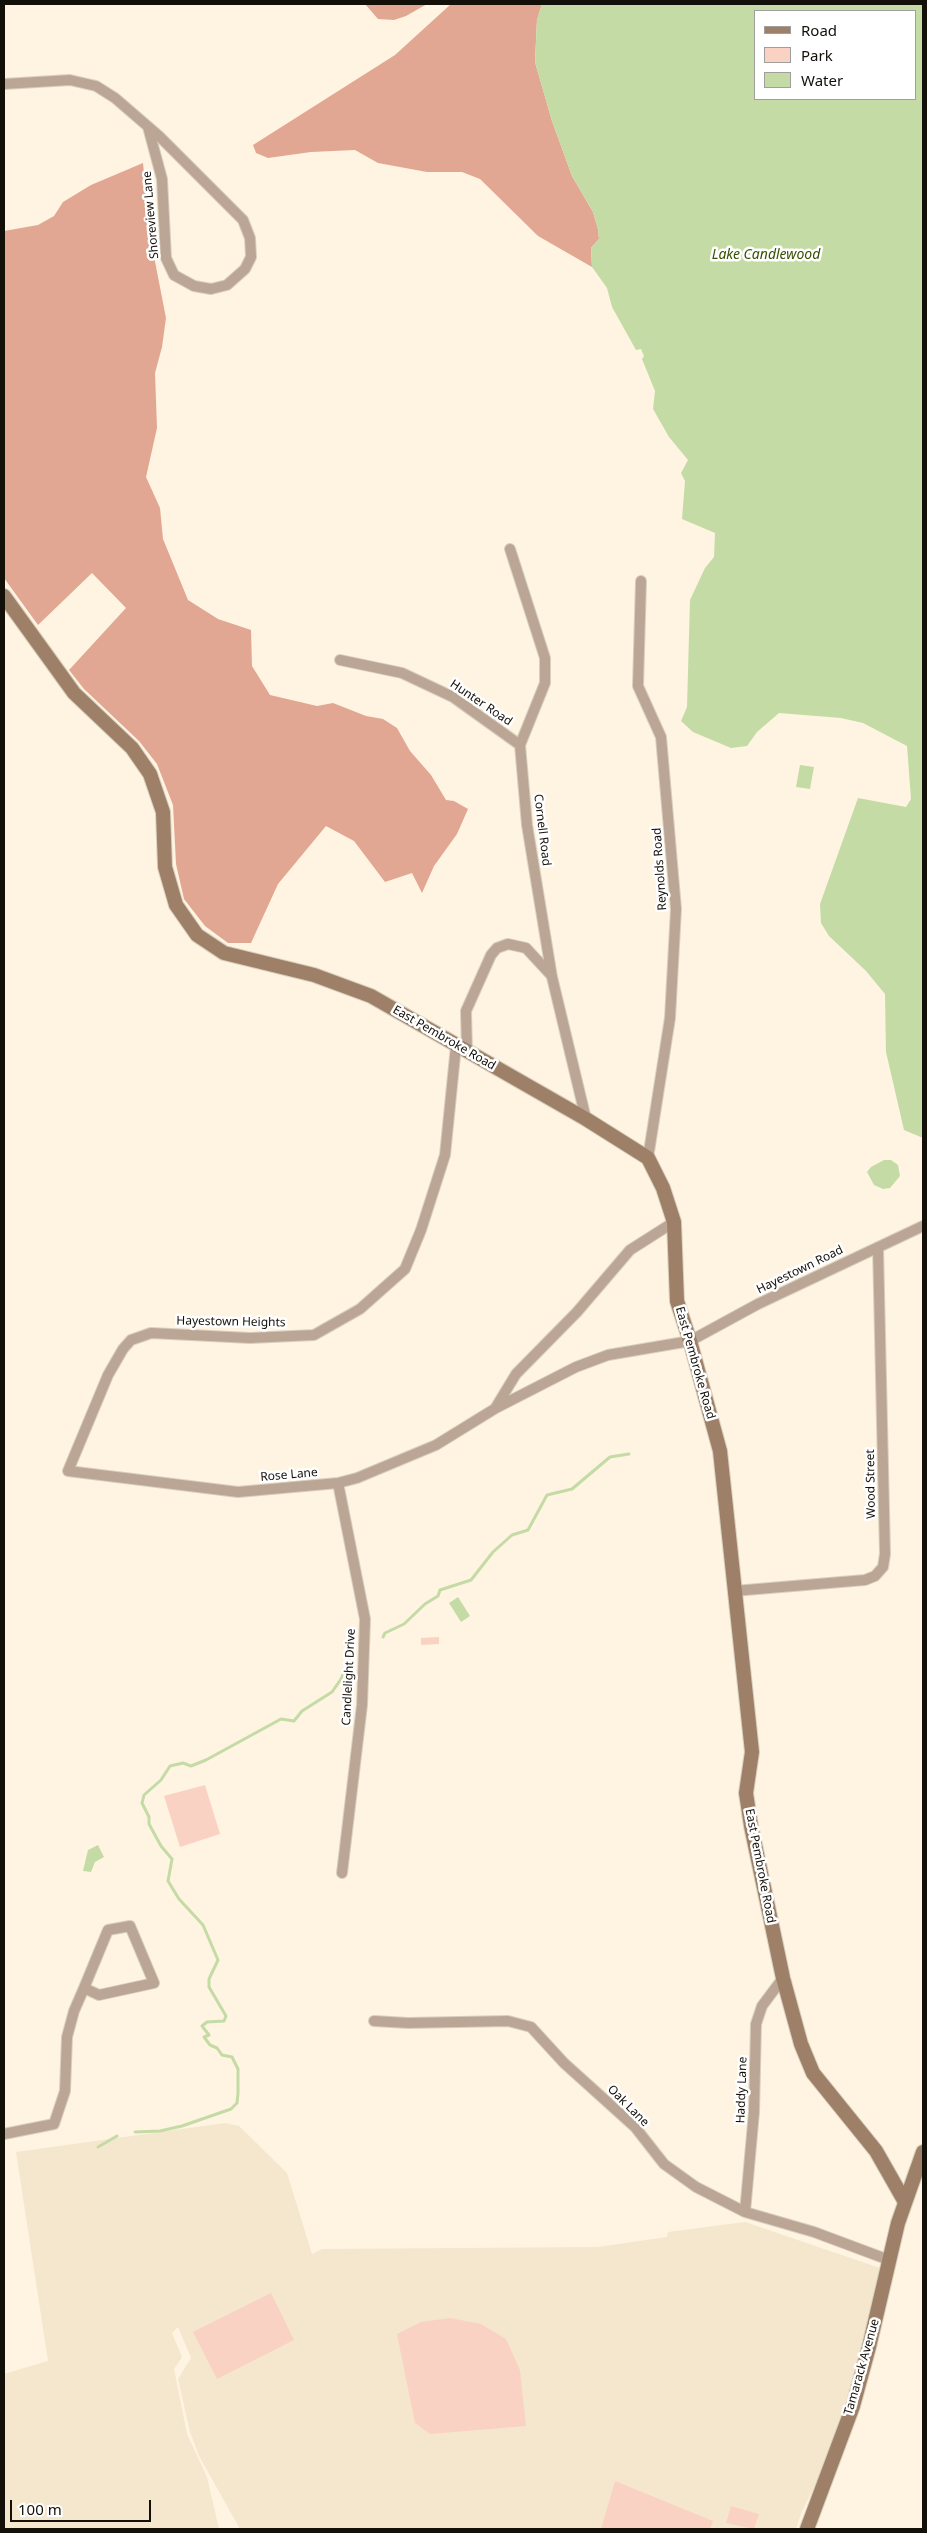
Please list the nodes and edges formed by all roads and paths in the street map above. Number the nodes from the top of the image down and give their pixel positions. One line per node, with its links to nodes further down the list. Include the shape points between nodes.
1 (4, 84): 2 (street, Shoreview Lane, via 78,81 96,86)
2 (148, 127): 2 (street, Shoreview Lane, via 243,220 250,238 251,257 245,269 227,285 211,289 194,286 174,275 166,258 162,180)
3 (510, 549): 7 (street, Cornell Road, via 545,658 545,684)
4 (641, 581): 11 (street, Reynolds Road, via 638,686 661,737 676,909 670,1018)
5 (4, 596): 9 (street, East Pembroke Road, via 74,694 132,748 150,774 163,812 165,867 176,905 196,935 224,953 314,975 371,996)
6 (340, 660): 7 (street, Hunter Road, via 402,673 453,697)
7 (520, 745): 8 (street, Cornell Road, via 527,825)
8 (552, 977): 9 (street, Hayestown Heights, via 526,948 508,944 497,948 466,1011); 10 (street, Cornell Road)
9 (462, 1049): 10 (street, East Pembroke Road); 17 (street, Hayestown Heights, via 445,1155 405,1269 360,1309 314,1335 250,1338 152,1333 131,1340 108,1375)
10 (586, 1119): 11 (street, East Pembroke Road)
11 (648, 1158): 12 (street, East Pembroke Road, via 663,1188)
12 (674, 1222): 15 (street, East Pembroke Road, via 677,1301); 16 (street, Rose Lane, via 630,1250 577,1312 516,1374)
13 (923, 1226): 14 (street, Hayestown Road)
14 (878, 1247): 15 (street, Hayestown Road, via 753,1306); 19 (street, Wood Street, via 883,1567 876,1576 865,1580)
15 (690, 1341): 16 (street, Rose Lane, via 608,1355 576,1367); 19 (street, East Pembroke Road, via 720,1451)
16 (496, 1408): 18 (street, Rose Lane, via 436,1445)
17 (68, 1471): 18 (street, Rose Lane, via 238,1492)
18 (338, 1483): 20 (street, Candlelight Drive, via 365,1619 362,1706)
19 (734, 1591): 21 (street, East Pembroke Road, via 752,1752 746,1793 750,1826)
20 (342, 1873)
21 (784, 1978): 26 (street, East Pembroke Road, via 801,2044 813,2073 876,2151); 27 (street, Haddy Lane, via 762,2006 756,2024 754,2112)
22 (84, 1988): 22 (street, via 108,1930 130,1926 154,1983 99,1995); 24 (street, via 67,2037 65,2091 54,2124)
23 (374, 2021): 27 (street, Oak Lane, via 508,2022 531,2027 564,2063 636,2127 664,2164 696,2187)
24 (4, 2134)
25 (923, 2152): 26 (street, Tamarack Avenue)
26 (905, 2202): 28 (street, Tamarack Avenue)
27 (745, 2212): 28 (street, Oak Lane, via 814,2232)
28 (889, 2260): 29 (street, Tamarack Avenue, via 853,2406)
29 (811, 2528)

